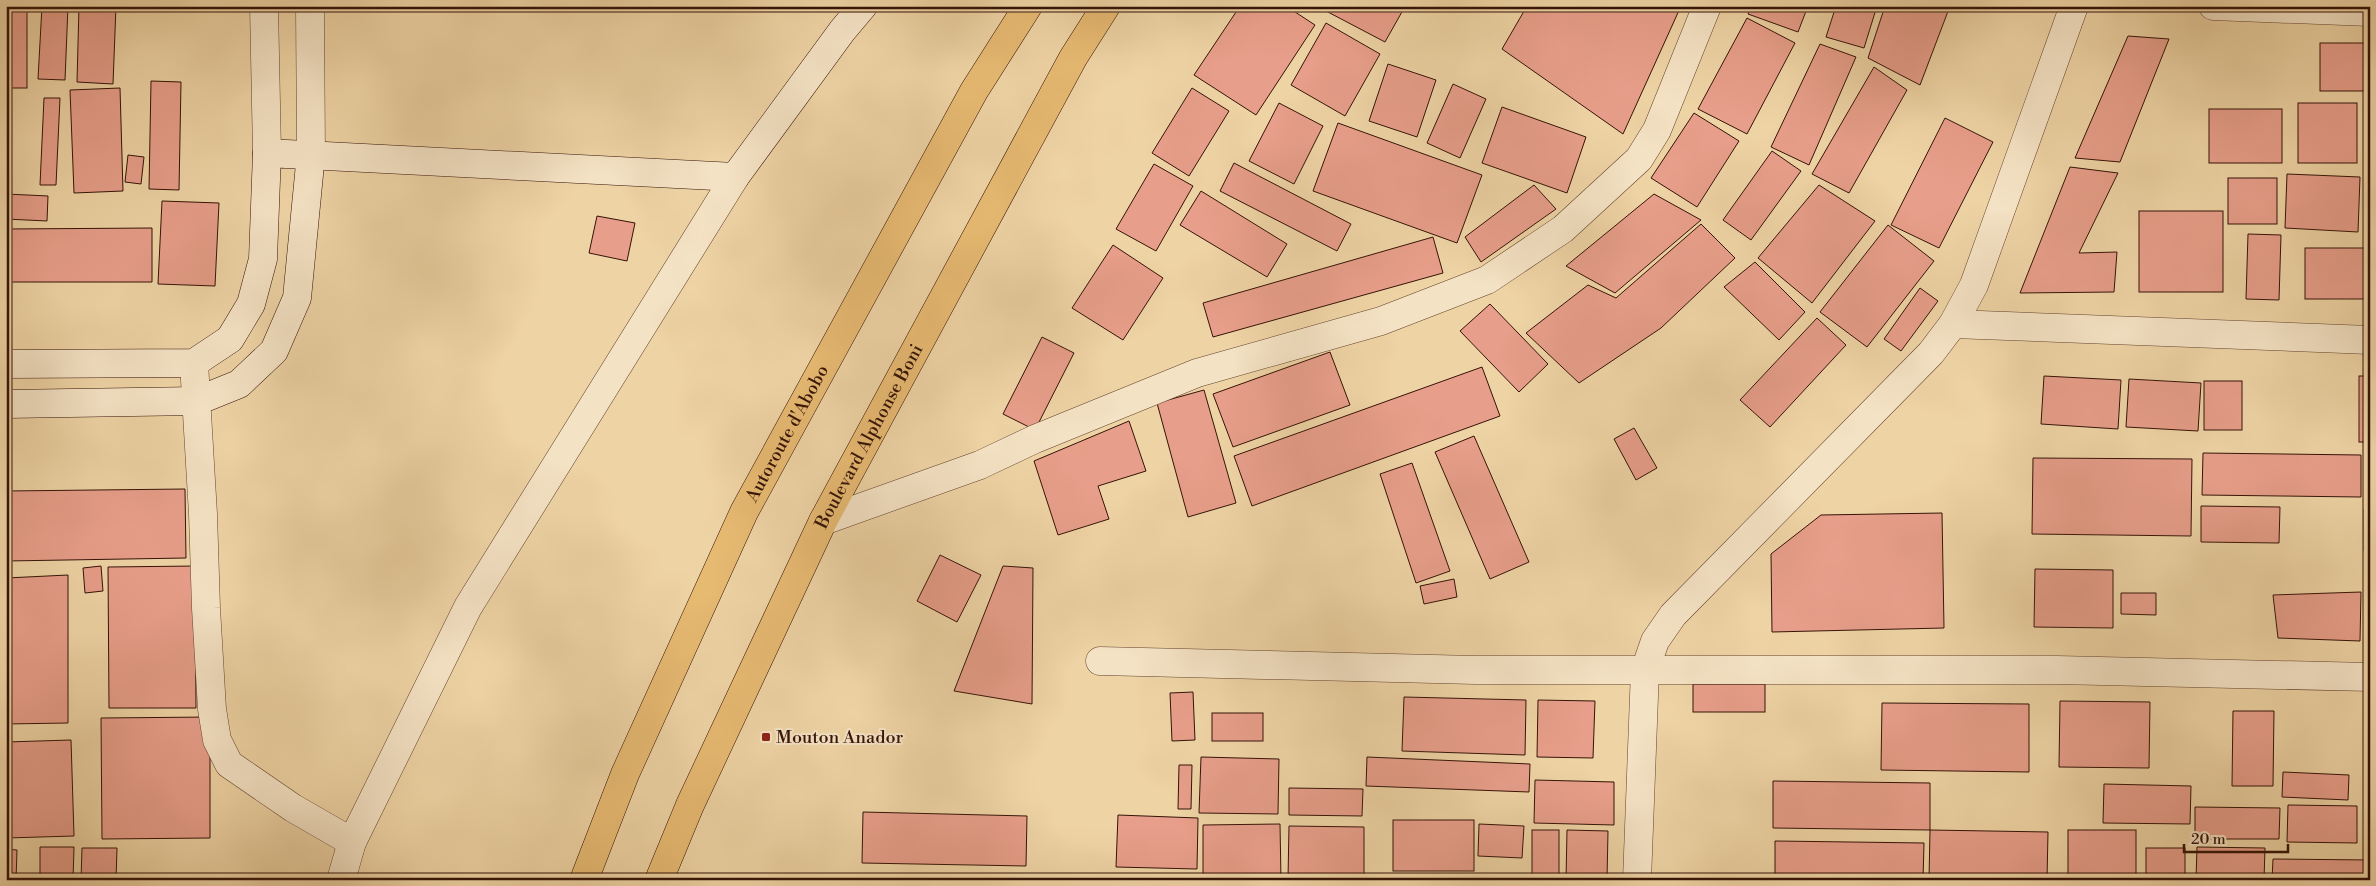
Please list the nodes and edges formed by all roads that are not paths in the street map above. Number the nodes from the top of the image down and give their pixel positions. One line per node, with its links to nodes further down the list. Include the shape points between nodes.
1 (264, 6): 10 (street)
2 (310, 6): 11 (street)
3 (863, 6): 12 (street)
4 (1028, 6): 25 (main road, Autoroute d'Abobo, via 974,91 744,512 625,774)
5 (1106, 6): 19 (main road, Boulevard Alphonse Boni, via 1073,58)
6 (1707, 6): 19 (street, via 1657,130 1639,159 1562,229 1487,280 1381,321 1197,373 980,465)
7 (2074, 6): 13 (street, via 1990,244 1974,285)
8 (2213, 6): 9 (street)
9 (2370, 12)
10 (267, 153): 11 (street); 15 (street, via 263,259 251,304 230,338)
11 (311, 154): 12 (street); 17 (street, via 297,298 274,351 239,384)
12 (735, 177): 23 (street, via 468,607)
13 (1952, 324): 14 (street); 21 (street, via 1931,353 1673,615 1656,641)
14 (2370, 340)
15 (194, 363): 16 (street); 17 (street)
16 (6, 364)
17 (197, 401): 18 (street); 23 (street, via 206,608 217,740 229,764 293,808)
18 (6, 404)
19 (823, 521): 26 (main road, Boulevard Alphonse Boni, via 690,805)
20 (1100, 661): 21 (street, via 1466,670)
21 (1645, 670): 22 (street, via 2057,670); 27 (street)
22 (2370, 677)
23 (352, 842): 24 (street)
24 (341, 880)
25 (584, 880)
26 (659, 880)
27 (1637, 880)

